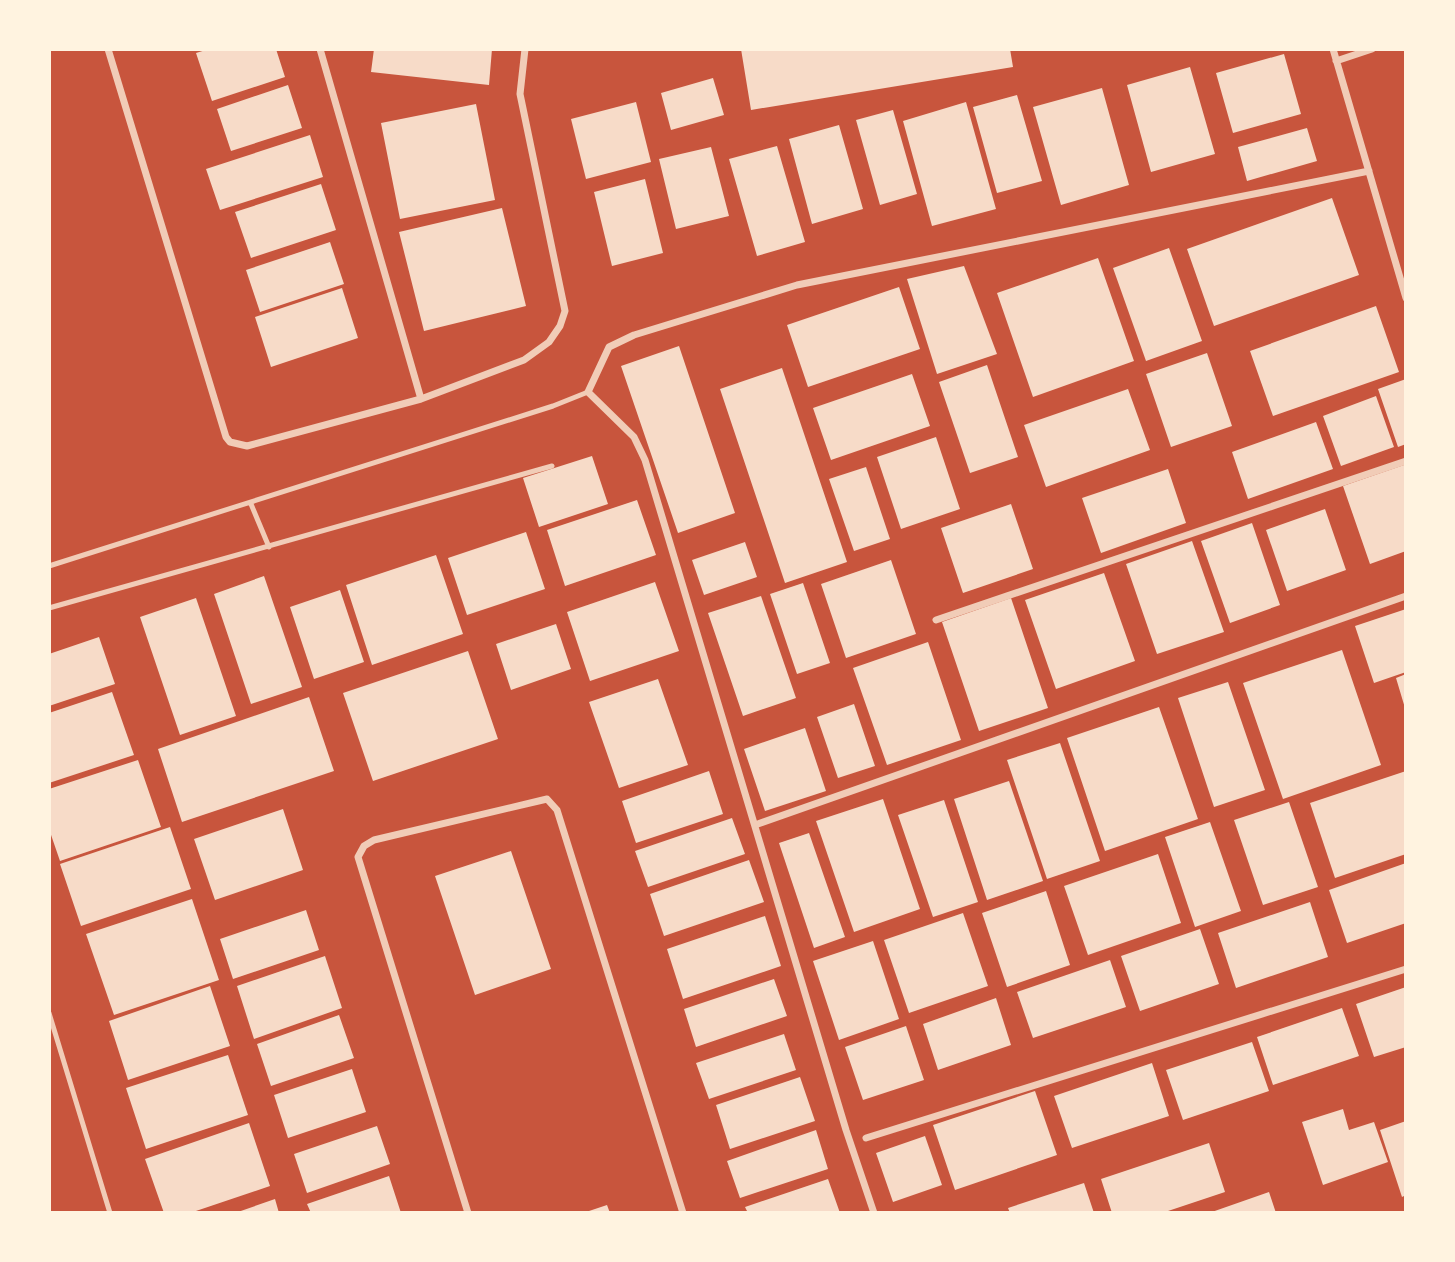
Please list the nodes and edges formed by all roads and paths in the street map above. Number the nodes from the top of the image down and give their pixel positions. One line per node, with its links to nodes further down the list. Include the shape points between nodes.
1 (108, 49): 10 (street, via 230,442 247,446)
2 (320, 49): 10 (street)
3 (526, 49): 10 (street, via 520,94 565,311 549,342 524,360)
4 (1333, 49): 6 (street)
5 (1372, 49): 6 (street)
6 (1336, 61): 7 (street)
7 (1369, 172): 8 (street); 9 (street, via 797,285 634,335 609,347)
8 (1406, 298)
9 (588, 392): 13 (lane); 19 (street, via 634,437 645,460)
10 (421, 398)
11 (1406, 461): 18 (street)
12 (552, 466): 14 (lane)
13 (250, 504): 14 (lane); 15 (lane)
14 (269, 547): 17 (lane)
15 (49, 566)
16 (1406, 596): 19 (street)
17 (49, 608)
18 (936, 620)
19 (755, 825): 26 (street)
20 (1406, 969): 22 (street)
21 (49, 1013): 23 (lane)
22 (866, 1138)
23 (110, 1213)
24 (468, 1213): 25 (street, via 358,857 374,840 547,799 557,810)
25 (682, 1213)
26 (874, 1213)

